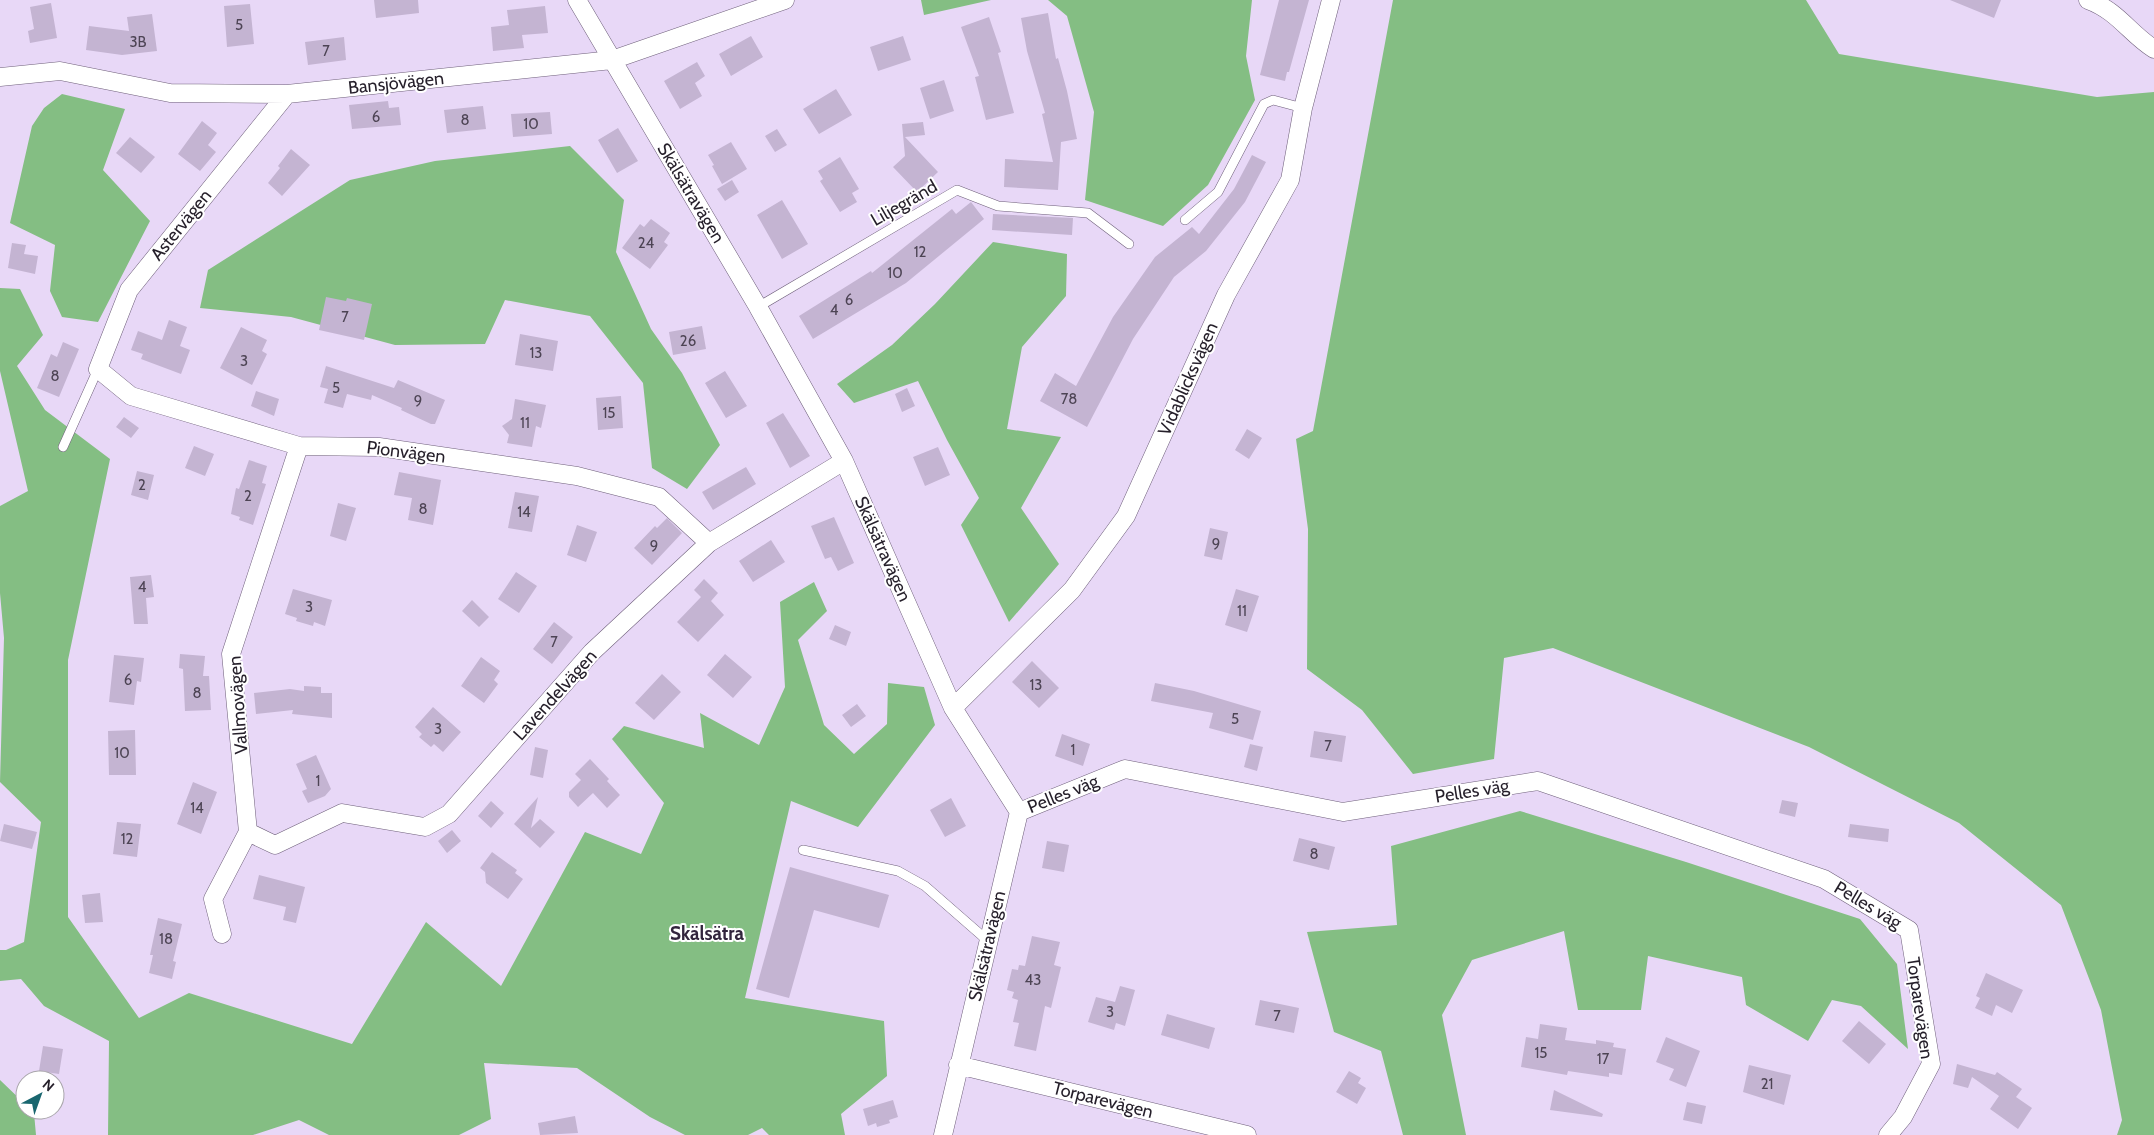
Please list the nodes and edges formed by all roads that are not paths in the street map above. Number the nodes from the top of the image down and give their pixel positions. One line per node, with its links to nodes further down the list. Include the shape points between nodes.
1 (578, 0): 6 (street, Skälsätravägen)
2 (785, 0): 6 (street, Bansjövägen)
3 (1331, 0): 9 (street, Vidablicksvägen)
4 (2088, 0): 5 (street, via 2121,18)
5 (2154, 49)
6 (612, 60): 8 (street, Bansjövägen); 12 (street, Skälsätravägen)
7 (0, 77): 8 (street, Bansjövägen, via 60,71 170,93)
8 (287, 94): 13 (street, Astervägen, via 129,290)
9 (1303, 108): 10 (lane, via 1272,100 1264,104 1218,192); 18 (street, Vidablicksvägen, via 1290,180 1226,295 1126,516 1072,590)
10 (1185, 220)
11 (1129, 244): 12 (lane, Liljegränd, via 1088,213 998,206 957,190)
12 (758, 307): 16 (street, Skälsätravägen)
13 (98, 369): 14 (street, Pionvägen, via 131,396); 15 (lane)
14 (299, 446): 17 (street, Pionvägen, via 380,447 577,476 659,497); 20 (street, Vallmovägen, via 231,654)
15 (63, 447)
16 (844, 460): 17 (street, Lavendelvägen); 18 (street, Skälsätravägen)
17 (709, 543): 20 (street, Lavendelvägen, via 592,652 449,814 425,826 342,813 275,845)
18 (953, 708): 19 (street, Skälsätravägen)
19 (1019, 812): 22 (street, Pelles väg, via 1125,769 1342,812 1538,781 1824,879); 24 (street, Skälsätravägen)
20 (248, 832): 23 (street, via 213,899)
21 (803, 850): 24 (lane, via 898,871 925,886)
22 (1909, 930): 28 (street, Torparevägen, via 1931,1064 1903,1117)
23 (222, 934)
24 (988, 941): 25 (street, Skälsätravägen)
25 (958, 1065): 26 (street, Skälsätravägen); 27 (street, Torparevägen)
26 (943, 1135)
27 (1247, 1135)
28 (1888, 1135)

